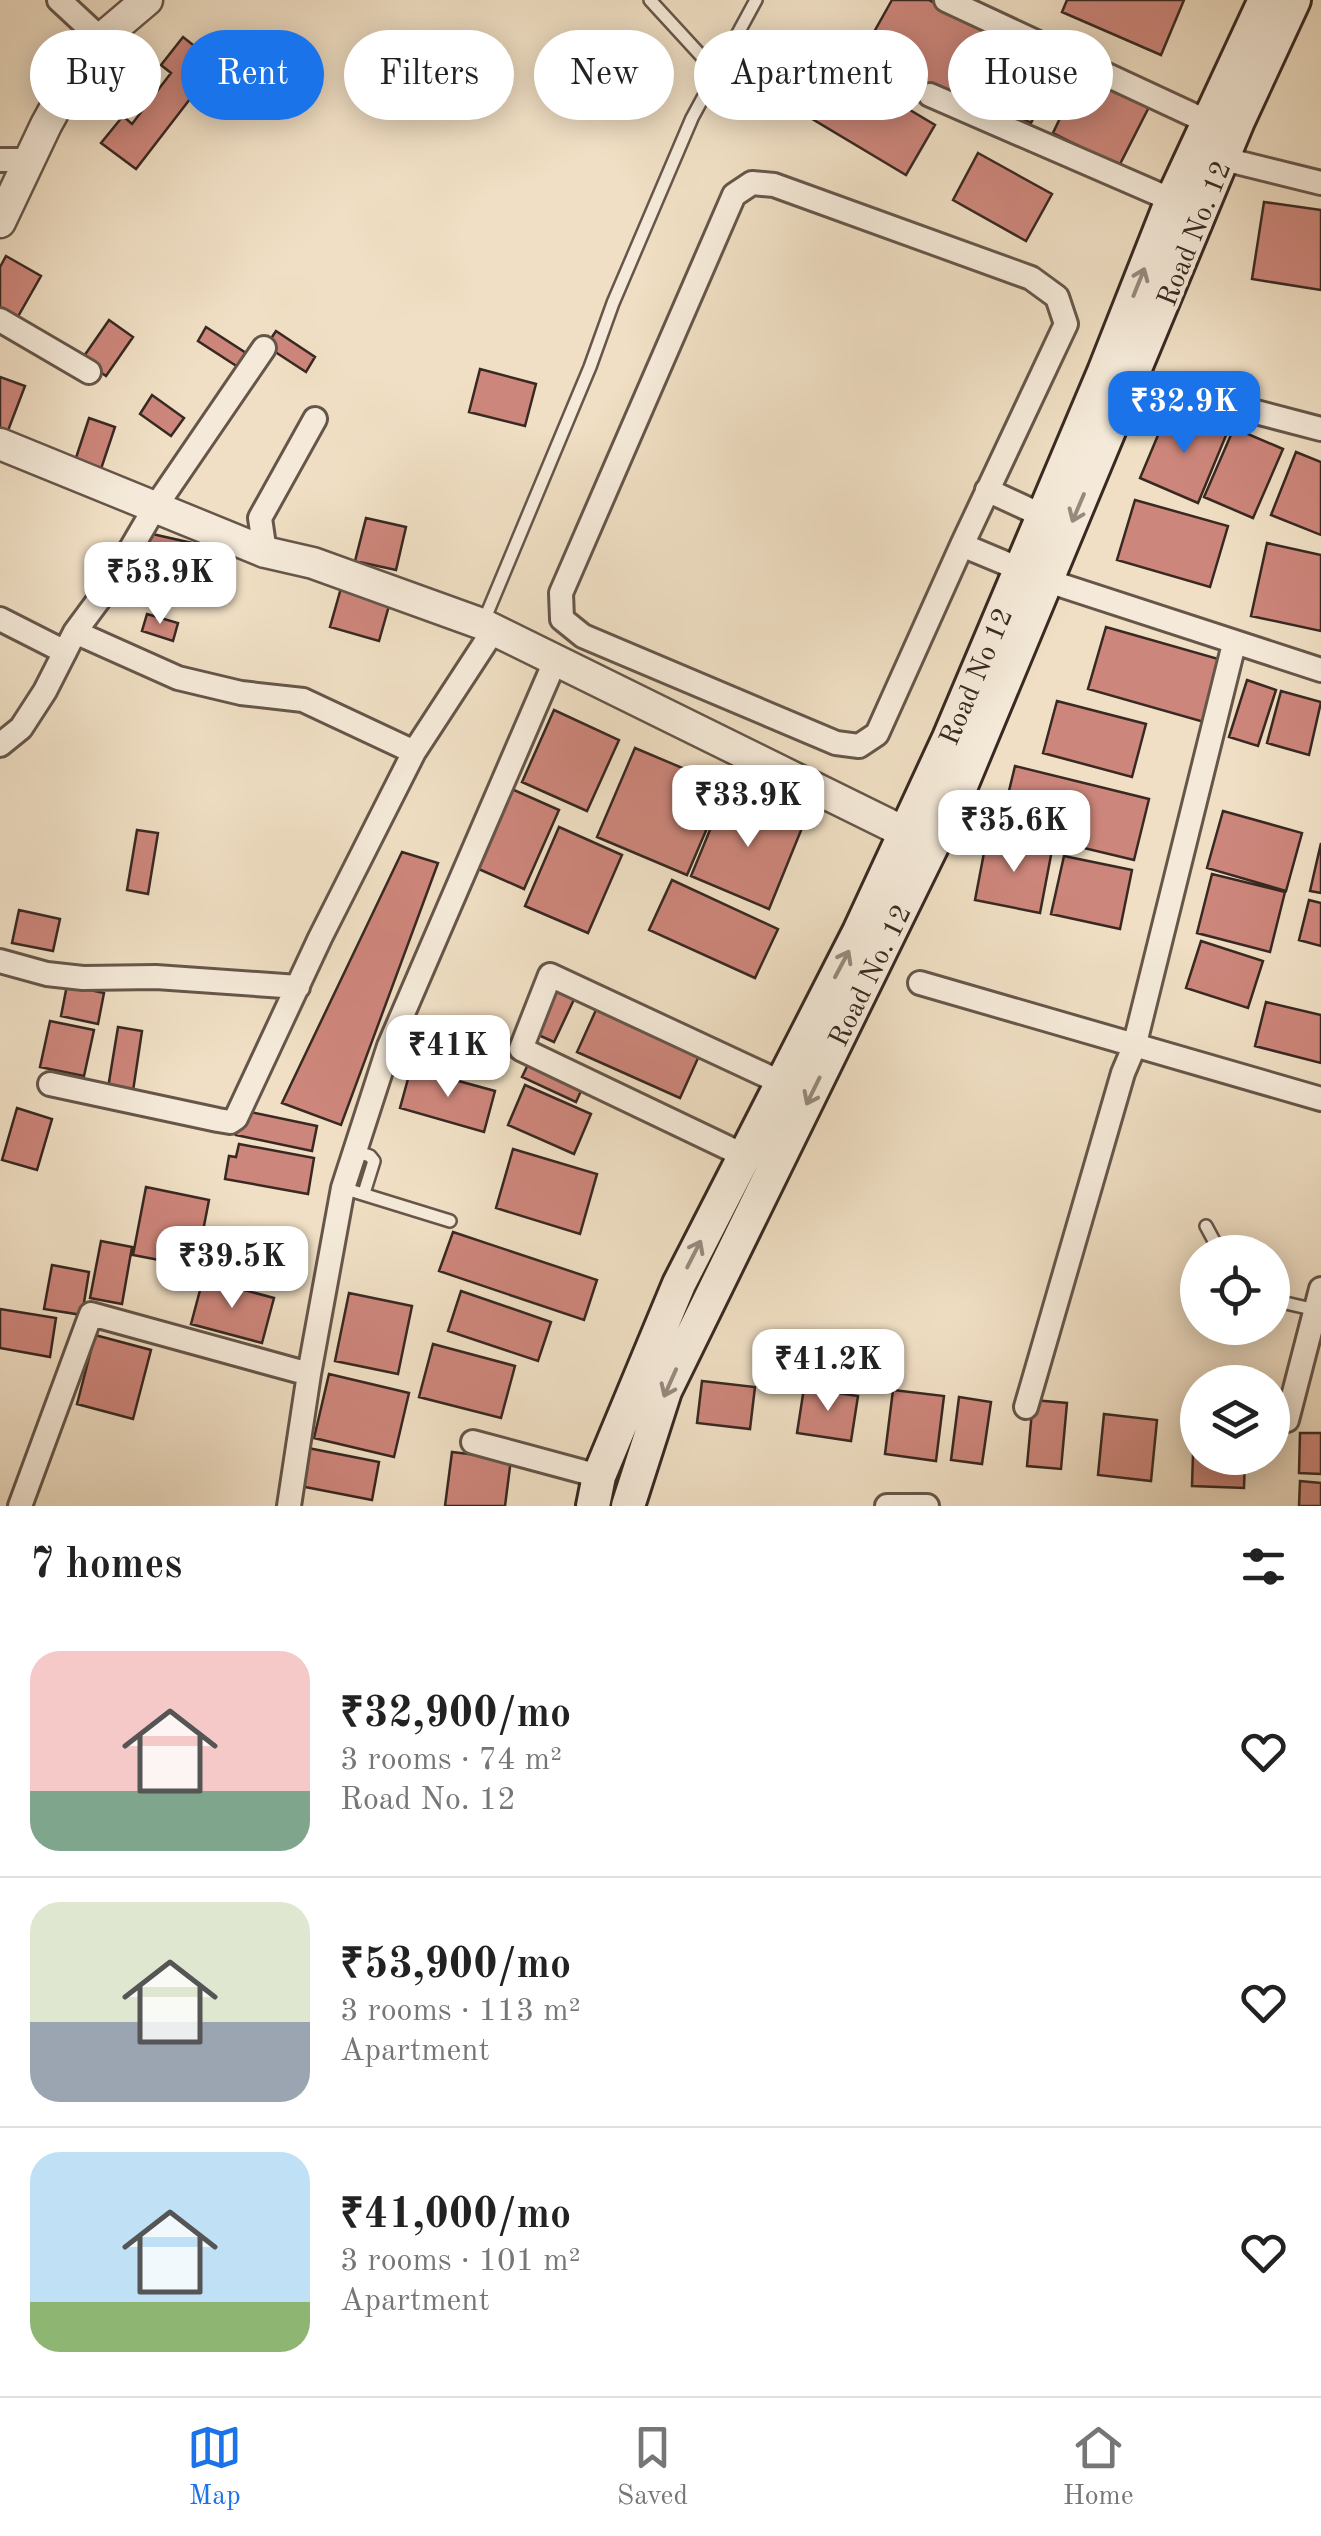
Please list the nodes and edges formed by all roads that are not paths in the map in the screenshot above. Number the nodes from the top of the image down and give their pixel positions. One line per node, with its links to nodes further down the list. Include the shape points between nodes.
1 (60, 0): 8 (street)
2 (147, 0): 9 (street)
3 (650, 0): 11 (lane)
4 (756, 0): 10 (lane)
5 (946, 0): 15 (street)
6 (1265, 0): 15 (main road, Road No 12)
7 (1294, 0): 16 (main road, Road No. 12)
8 (92, 30)
9 (111, 30)
10 (740, 30)
11 (694, 48)
12 (930, 96): 19 (street)
13 (694, 114): 35 (lane, via 612,302)
14 (42, 120): 17 (street)
15 (1208, 122): 19 (main road, Road No 12)
16 (1224, 159): 18 (street); 24 (main road, Road No. 12)
17 (14, 160): 20 (street)
18 (1321, 183)
19 (1172, 200): 30 (main road, Road No 12, one-way to 19)
20 (0, 222)
21 (0, 320): 23 (street)
22 (264, 348): 29 (street)
23 (90, 372)
24 (1132, 380): 26 (street); 33 (main road, Road No. 12, one-way to 33)
25 (315, 419): 32 (street, via 260,518)
26 (1321, 429)
27 (0, 444): 29 (street)
28 (987, 490): 30 (street); 31 (street); 31 (street, via 1066,324 1057,297 1031,278 774,185 752,183 734,196 562,594 562,619 583,636 859,746 877,734)
29 (154, 509): 32 (street); 36 (street)
30 (1043, 516): 33 (main road, Road No 12)
31 (962, 545): 33 (street)
32 (265, 552): 35 (street, via 314,563)
33 (1034, 576): 37 (street); 42 (main road, Road No 12); 64 (main road, Road No. 12, one-way to 64, via 958,793 666,1392)
34 (0, 619): 36 (street)
35 (488, 628): 38 (street); 41 (street)
36 (70, 642): 40 (street, via 21,728); 41 (street, via 240,694 303,700)
37 (1234, 644): 39 (street); 46 (street)
38 (556, 660): 42 (street); 51 (street, via 390,1046 355,1152)
39 (1321, 670)
40 (0, 745)
41 (414, 752): 45 (street)
42 (904, 832): 47 (main road, Road No 12, one-way to 42)
43 (0, 961): 45 (street, via 83,978)
44 (920, 983): 46 (street)
45 (298, 987): 48 (street, via 230,1122)
46 (1134, 1047): 49 (street); 58 (street)
47 (782, 1083): 50 (main road, Road No 12); 50 (street, via 550,975 521,1049)
48 (50, 1084)
49 (1321, 1098)
50 (744, 1156): 61 (main road, Road No 12, one-way to 50, via 679,1284)
51 (353, 1191): 52 (lane); 57 (street)
52 (450, 1221)
53 (1206, 1226): 54 (lane)
54 (1211, 1235)
55 (1318, 1299): 56 (lane); 59 (street)
56 (1290, 1300)
57 (309, 1374): 62 (street, via 91,1314); 63 (street)
58 (1026, 1407)
59 (1290, 1408)
60 (473, 1442): 61 (street)
61 (596, 1491)
62 (20, 1506)
63 (289, 1506)
64 (628, 1506)
65 (887, 1506): 66 (street)
66 (926, 1506)

